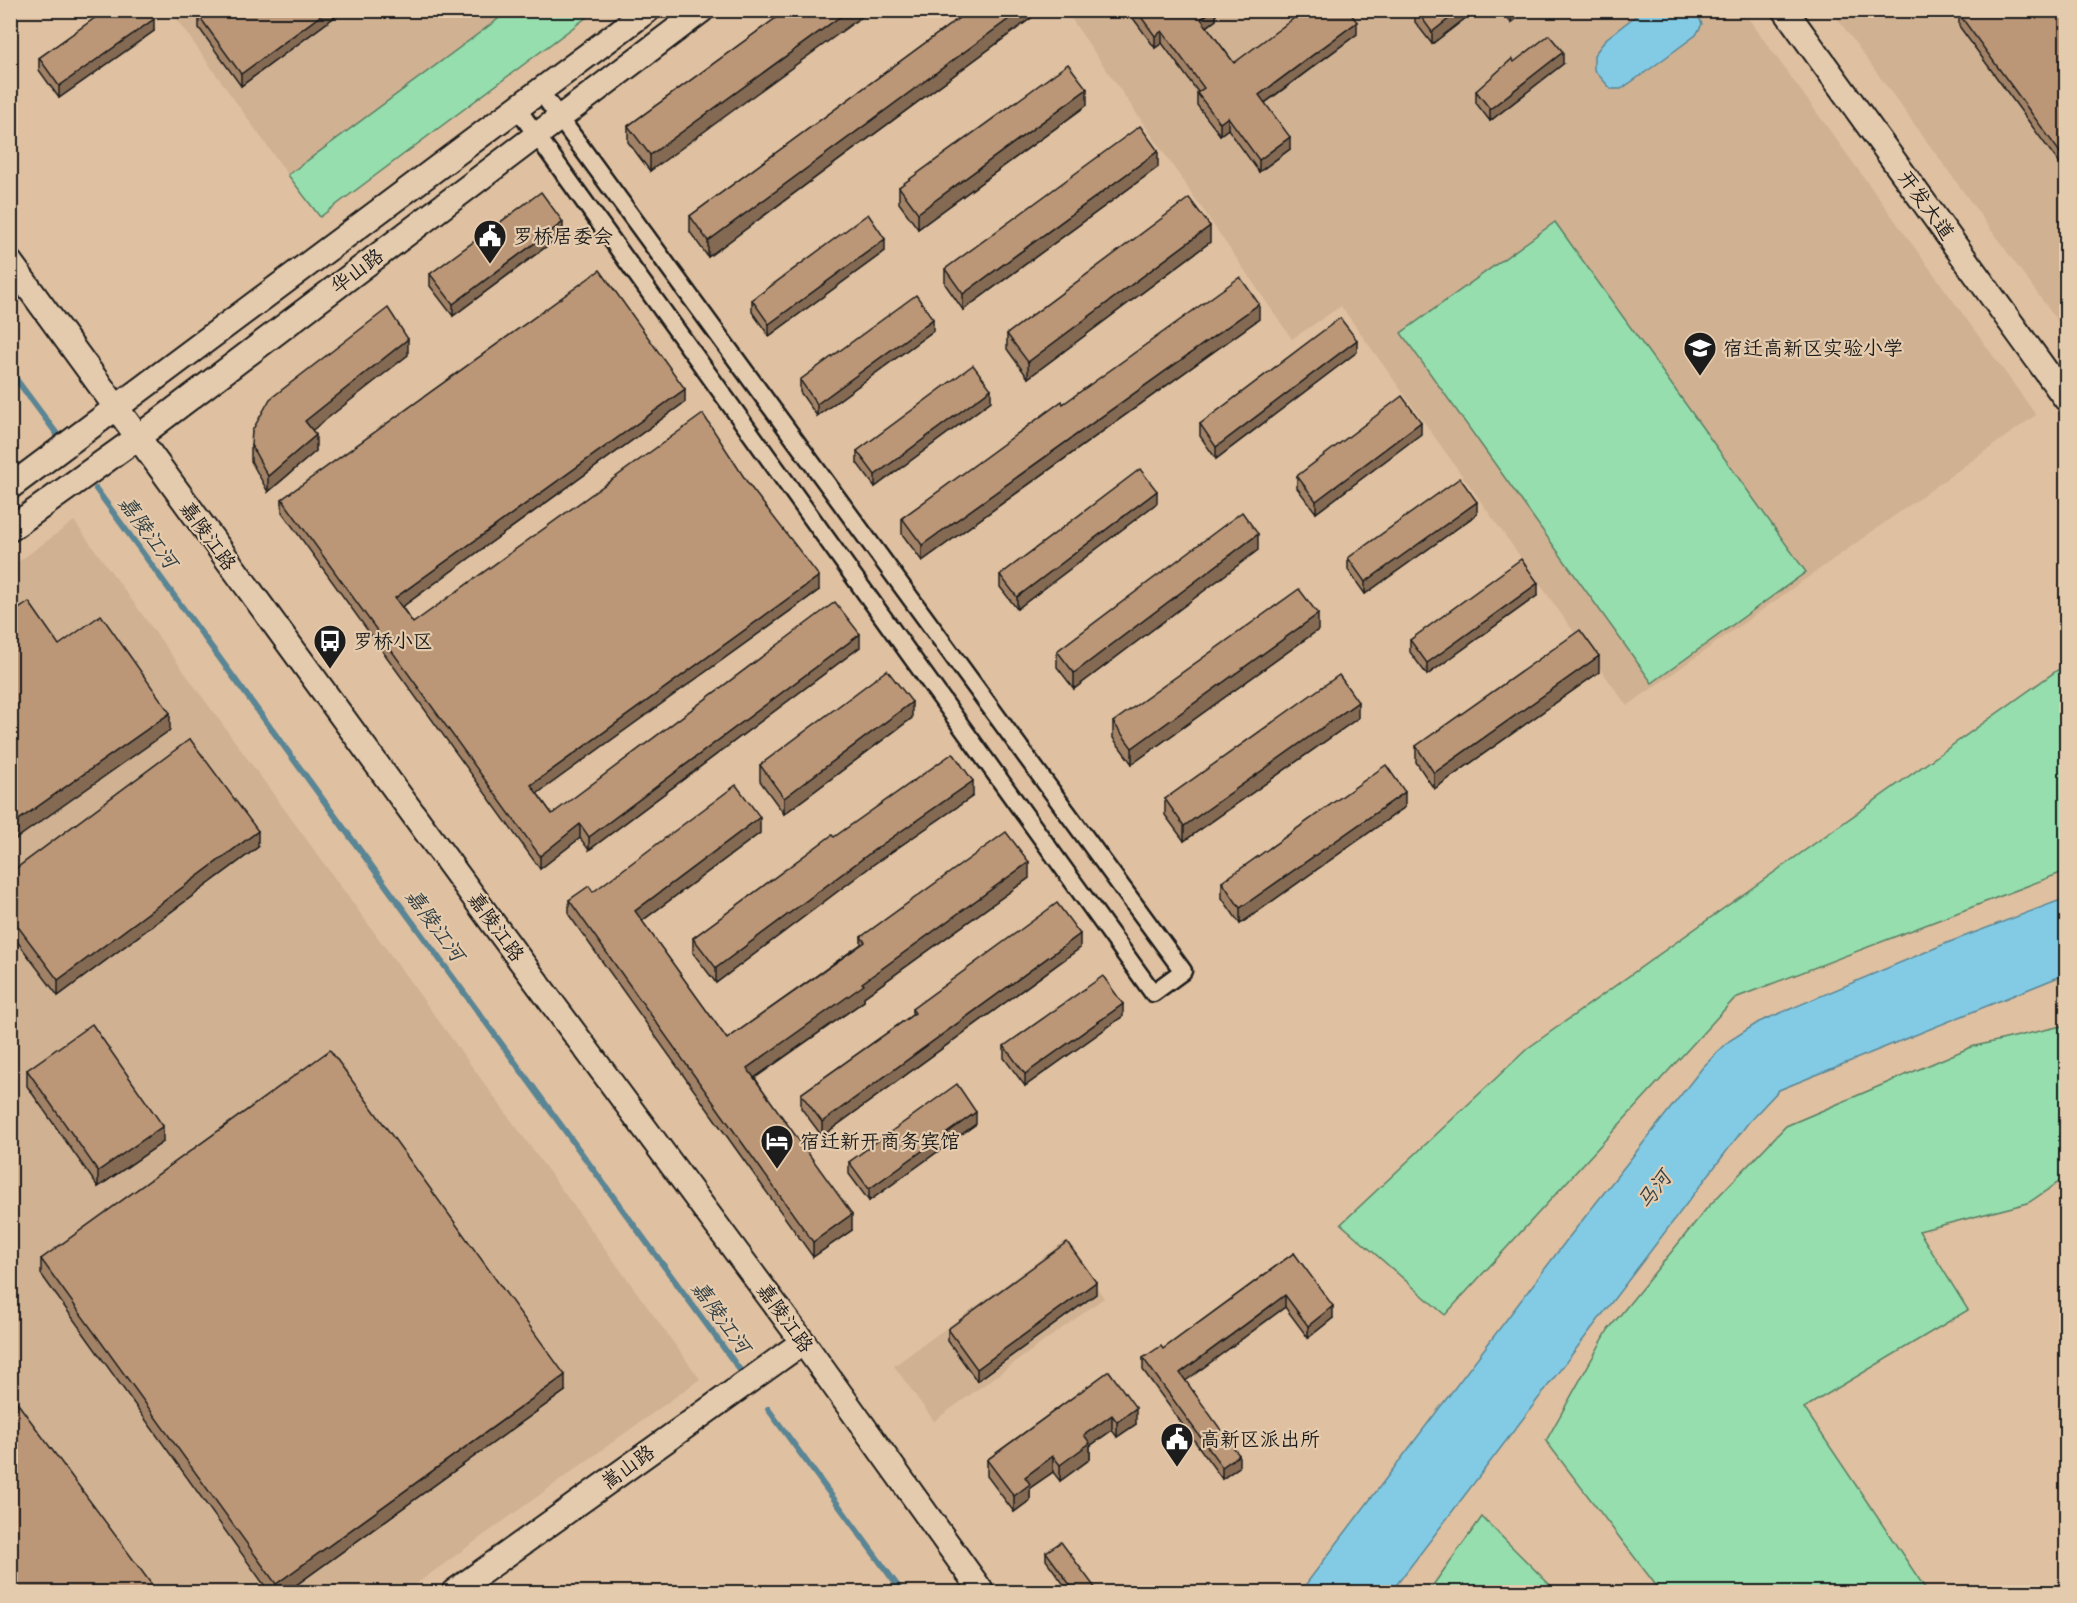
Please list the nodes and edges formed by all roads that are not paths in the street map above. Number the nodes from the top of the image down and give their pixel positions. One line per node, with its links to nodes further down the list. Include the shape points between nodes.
1 (648, 10): 4 (street, 华山路)
2 (702, 10): 6 (street, 华山路)
3 (1785, 10): 9 (street, 开发大道)
4 (540, 91): 5 (street, 华山路); 6 (street)
5 (517, 108): 7 (street); 10 (street, 华山路)
6 (560, 118): 7 (street, 华山路); 7 (street, via 1183,971 1153,993)
7 (536, 136): 11 (street, 华山路)
8 (10, 262): 10 (street, 嘉陵江路)
9 (2067, 399)
10 (116, 410): 11 (street, 嘉陵江路); 12 (street, 华山路)
11 (136, 438): 13 (street, 华山路); 14 (street, 嘉陵江路)
12 (10, 487)
13 (10, 529)
14 (803, 1342): 15 (street, 嵩山路); 16 (street, 嘉陵江路)
15 (454, 1593)
16 (982, 1593)

